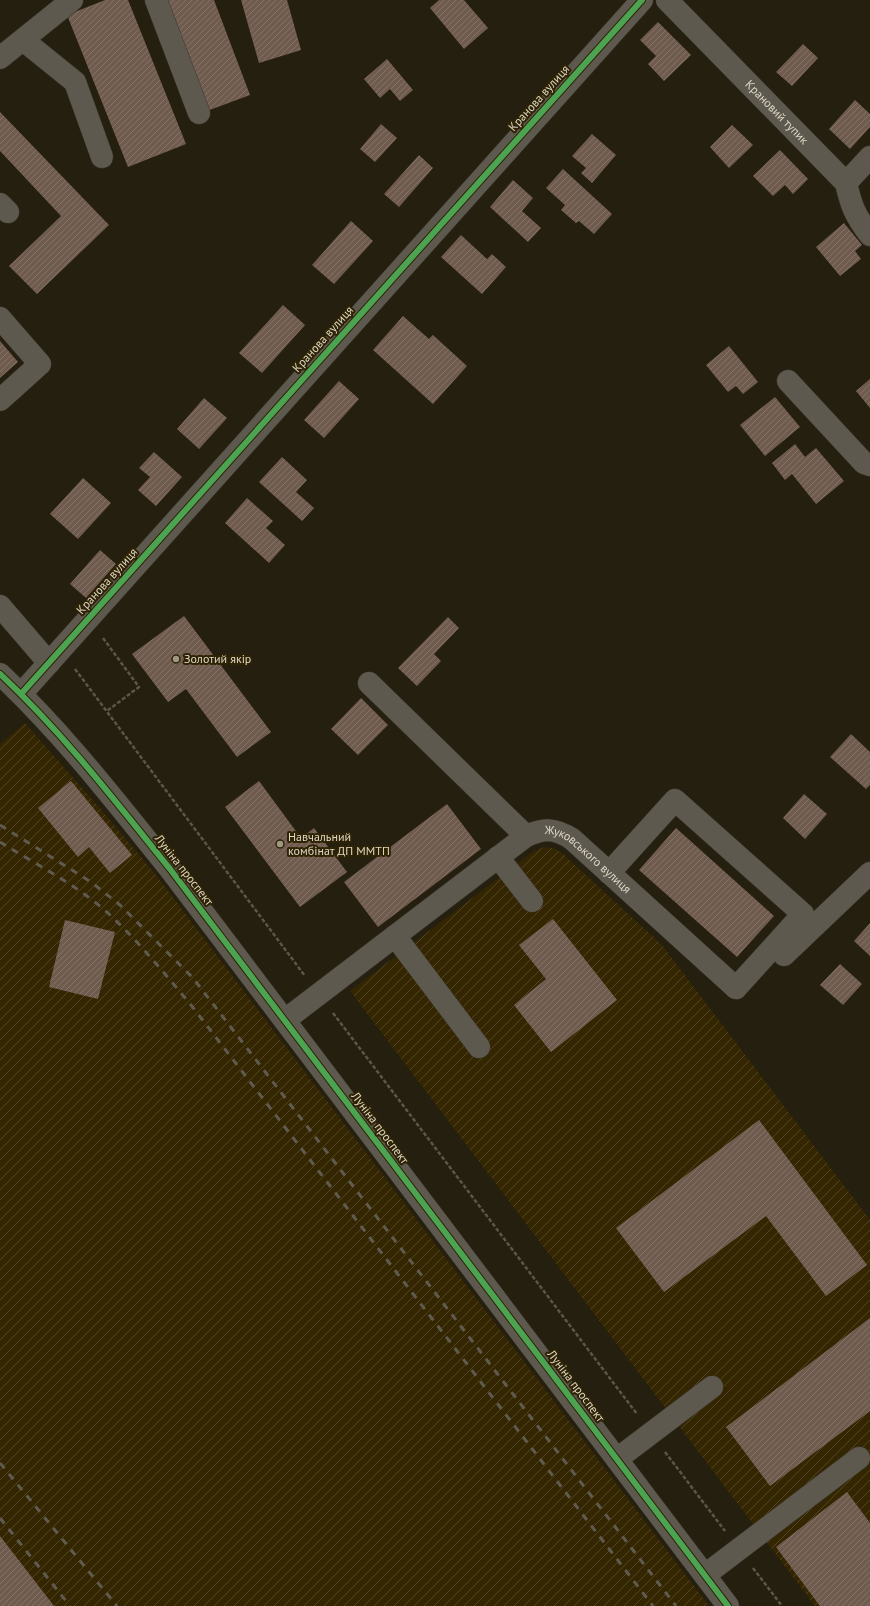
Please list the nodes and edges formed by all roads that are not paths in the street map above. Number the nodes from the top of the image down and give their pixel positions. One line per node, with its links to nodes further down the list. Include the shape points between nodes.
1 (72, 0): 5 (street)
2 (156, 0): 7 (street)
3 (642, 0): 17 (street, Кранова вулиця)
4 (667, 0): 10 (street, Крановий тупик)
5 (23, 40): 6 (street); 8 (street, via 75,82)
6 (0, 58)
7 (199, 113)
8 (102, 157)
9 (870, 157): 10 (street)
10 (846, 182): 11 (street, via 851,205)
11 (870, 235)
12 (0, 318): 14 (street, via 40,364)
13 (788, 381): 15 (street, via 864,463)
14 (0, 400)
15 (870, 465)
16 (0, 606): 17 (street)
17 (54, 656): 20 (street, Кранова вулиця)
18 (0, 674): 20 (street, Луніна проспект)
19 (369, 683): 21 (street)
20 (21, 694): 28 (street, Луніна проспект, via 98,779)
21 (526, 836): 22 (street, Жуковського вулиця); 23 (street, Жуковського вулиця, via 537,831 561,832)
22 (498, 857): 25 (street); 26 (street, Жуковського вулиця)
23 (609, 873): 27 (street, Жуковського вулиця); 27 (street, via 675,800 803,914)
24 (870, 873): 27 (street, via 755,982)
25 (532, 901)
26 (395, 936): 28 (street, Жуковського вулиця); 29 (street)
27 (736, 988)
28 (285, 1020): 32 (street, Луніна проспект)
29 (479, 1047)
30 (712, 1387): 32 (street)
31 (860, 1458): 33 (street)
32 (617, 1459): 33 (street, Луніна проспект)
33 (704, 1575): 34 (street, Луніна проспект)
34 (728, 1606)

